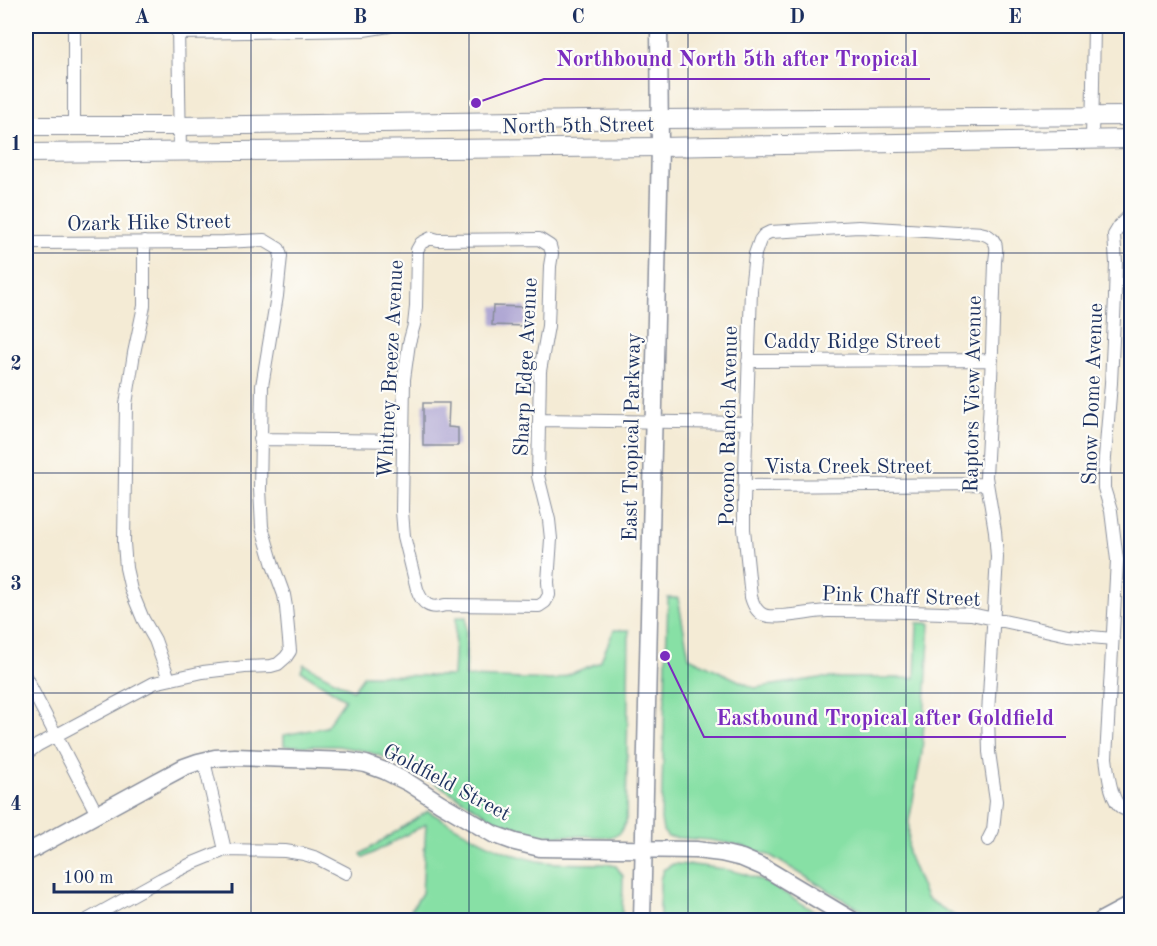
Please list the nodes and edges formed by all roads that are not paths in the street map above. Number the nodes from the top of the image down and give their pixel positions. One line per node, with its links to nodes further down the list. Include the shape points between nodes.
1 (74, 26): 10 (street)
2 (388, 26): 5 (street, via 364,30)
3 (659, 26): 8 (street, East Tropical Parkway)
4 (1094, 26): 7 (street)
5 (178, 29): 11 (street)
6 (1131, 116): 7 (main road, North 5th Street)
7 (1093, 117): 8 (main road, North 5th Street); 13 (street)
8 (660, 119): 11 (main road, North 5th Street); 14 (street, East Tropical Parkway)
9 (26, 126): 10 (main road, North 5th Street)
10 (74, 126): 11 (main road, North 5th Street)
11 (180, 126): 15 (street)
12 (1131, 139): 13 (main road, North 5th Street)
13 (1092, 140): 14 (main road, North 5th Street)
14 (660, 147): 15 (main road, North 5th Street); 25 (street, East Tropical Parkway)
15 (180, 152): 16 (main road, North 5th Street)
16 (26, 153)
17 (1126, 221): 34 (street, Snow Dome Avenue, via 1114,235 1115,297 1104,470 1117,560)
18 (760, 240): 22 (street, Raptors View Avenue, via 770,232 859,227 971,232 989,237 996,250); 23 (street, Pocono Ranch Avenue, via 751,290)
19 (144, 242): 21 (street, Ozark Hike Street); 27 (street, Ozark Hike Street, via 264,240 279,249 274,319 261,386); 36 (street, via 144,306 126,404 124,543 131,590)
20 (421, 243): 24 (street, Sharp Edge Avenue, via 431,238 539,239 550,246 548,326 540,371); 28 (street, Whitney Breeze Avenue, via 417,250 414,325 404,378)
21 (26, 246)
22 (992, 360): 23 (street, Caddy Ridge Street); 29 (street, Raptors View Avenue)
23 (748, 361): 26 (street, Pocono Ranch Avenue)
24 (538, 420): 25 (street); 31 (street, Sharp Edge Avenue, via 538,476 551,538 549,595 545,602 539,606 438,607)
25 (653, 422): 26 (street); 43 (street, East Tropical Parkway)
26 (747, 423): 30 (street, Pocono Ranch Avenue)
27 (260, 439): 28 (street); 36 (street, via 262,526 284,595 290,651 271,666)
28 (403, 441): 31 (street, Whitney Breeze Avenue, via 404,536)
29 (987, 484): 30 (street, Vista Creek Street); 33 (street, Raptors View Avenue, via 997,557)
30 (745, 486): 32 (street, Pocono Ranch Avenue, via 744,529 751,597)
31 (424, 603)
32 (759, 612): 33 (street, Pink Chaff Street, via 775,617 826,611 938,612)
33 (994, 618): 34 (street, Pink Chaff Street, via 1068,635); 42 (street, Raptors View Avenue, via 988,733 996,801)
34 (1113, 639): 40 (street, Snow Dome Avenue, via 1106,758 1114,799 1120,808)
35 (26, 678): 37 (street)
36 (170, 679): 37 (street, via 154,683)
37 (55, 736): 38 (street); 41 (street)
38 (26, 754)
39 (204, 761): 41 (street, Goldfield Street, via 184,767); 43 (street, Goldfield Street, via 235,757 366,764 409,783 493,834 515,842 540,848); 44 (street)
40 (1130, 811)
41 (97, 814): 45 (street, Goldfield Street)
42 (988, 840)
43 (644, 849): 50 (street, East Tropical Parkway); 51 (street, Goldfield Street, via 696,850 742,858)
44 (225, 850): 46 (street, via 304,854); 48 (street, via 161,879)
45 (26, 853)
46 (346, 873)
47 (1131, 904): 52 (street)
48 (104, 917): 49 (street)
49 (87, 921)
50 (642, 921)
51 (852, 921)
52 (1102, 921)

